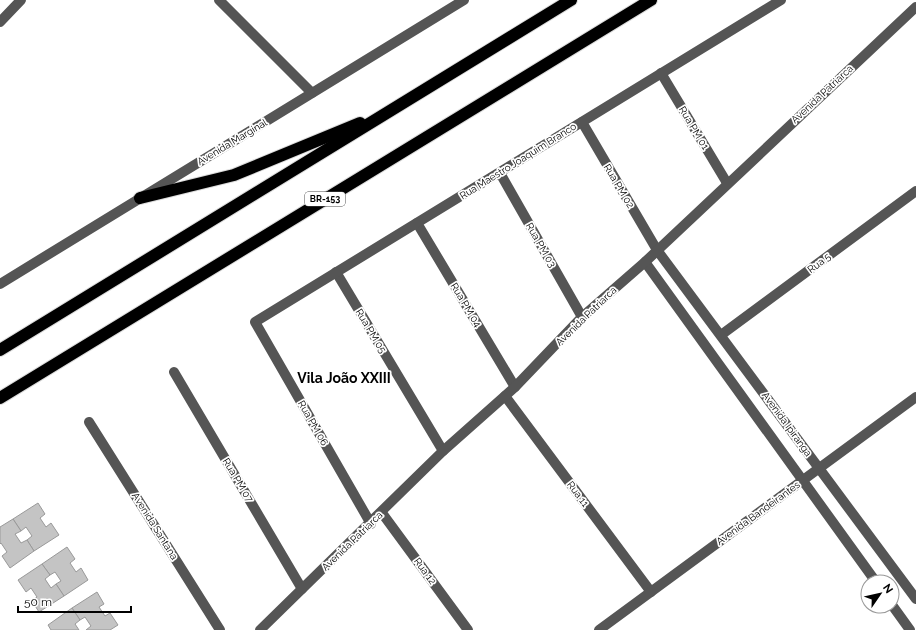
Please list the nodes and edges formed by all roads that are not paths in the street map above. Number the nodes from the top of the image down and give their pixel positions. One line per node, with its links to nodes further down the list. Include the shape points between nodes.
1 (21, 0): 8 (street)
2 (219, 0): 10 (street)
3 (463, 0): 10 (street, Avenida Marginal)
4 (571, 0): 11 (highway)
5 (651, 0): 27 (highway, BR-153)
6 (781, 0): 9 (street, Rua Maestro Joaquim Branco)
7 (916, 7): 14 (street, Avenida Patriarca)
8 (0, 22)
9 (661, 73): 12 (street, Rua Maestro Joaquim Branco); 14 (street, Rua PM 01)
10 (312, 93): 16 (street, Avenida Marginal)
11 (395, 109): 16 (highway, via 234,175); 25 (highway)
12 (582, 122): 13 (street, Rua Maestro Joaquim Branco); 18 (street, Rua PM 02)
13 (500, 173): 17 (street, Rua Maestro Joaquim Branco); 22 (street, Rua PM 03)
14 (727, 183): 18 (street, Avenida Patriarca)
15 (916, 191): 24 (street, Rua 5)
16 (140, 198): 21 (street, Avenida Marginal)
17 (417, 223): 20 (street, Rua Maestro Joaquim Branco); 28 (street, Rua PM 04)
18 (657, 250): 19 (street, Avenida Patriarca); 24 (street, Avenida Ipiranga)
19 (645, 262): 22 (street, Avenida Patriarca); 36 (street, Avenida Ipiranga)
20 (336, 272): 23 (street, Rua Maestro Joaquim Branco); 34 (street, Rua PM 05)
21 (0, 284)
22 (582, 317): 28 (street, Avenida Patriarca)
23 (255, 322): 38 (street, Rua PM 06)
24 (721, 335): 35 (street, Avenida Ipiranga)
25 (0, 350)
26 (174, 372): 40 (street, Rua PM 07)
27 (15, 388): 31 (highway, BR-153); 32 (highway)
28 (515, 388): 29 (street, Avenida Patriarca)
29 (505, 396): 34 (street, Avenida Patriarca); 41 (street, Rua 11)
30 (916, 397): 35 (street, Avenida Bandeirantes)
31 (0, 398)
32 (0, 403)
33 (89, 422): 44 (street, Avenida Santana)
34 (443, 452): 37 (street, Avenida Patriarca)
35 (819, 468): 36 (street, Avenida Bandeirantes); 42 (street, Avenida Ipiranga)
36 (802, 480): 39 (street, Avenida Ipiranga); 41 (street, Avenida Bandeirantes)
37 (382, 512): 38 (street, Avenida Patriarca); 46 (street, Rua 12)
38 (371, 524): 40 (street, Avenida Patriarca)
39 (870, 574)
40 (302, 588): 45 (street, Avenida Patriarca)
41 (651, 592): 47 (street, Avenida Bandeirantes)
42 (916, 599)
43 (898, 614): 48 (street)
44 (220, 630)
45 (260, 630)
46 (468, 630)
47 (599, 630)
48 (910, 630)

